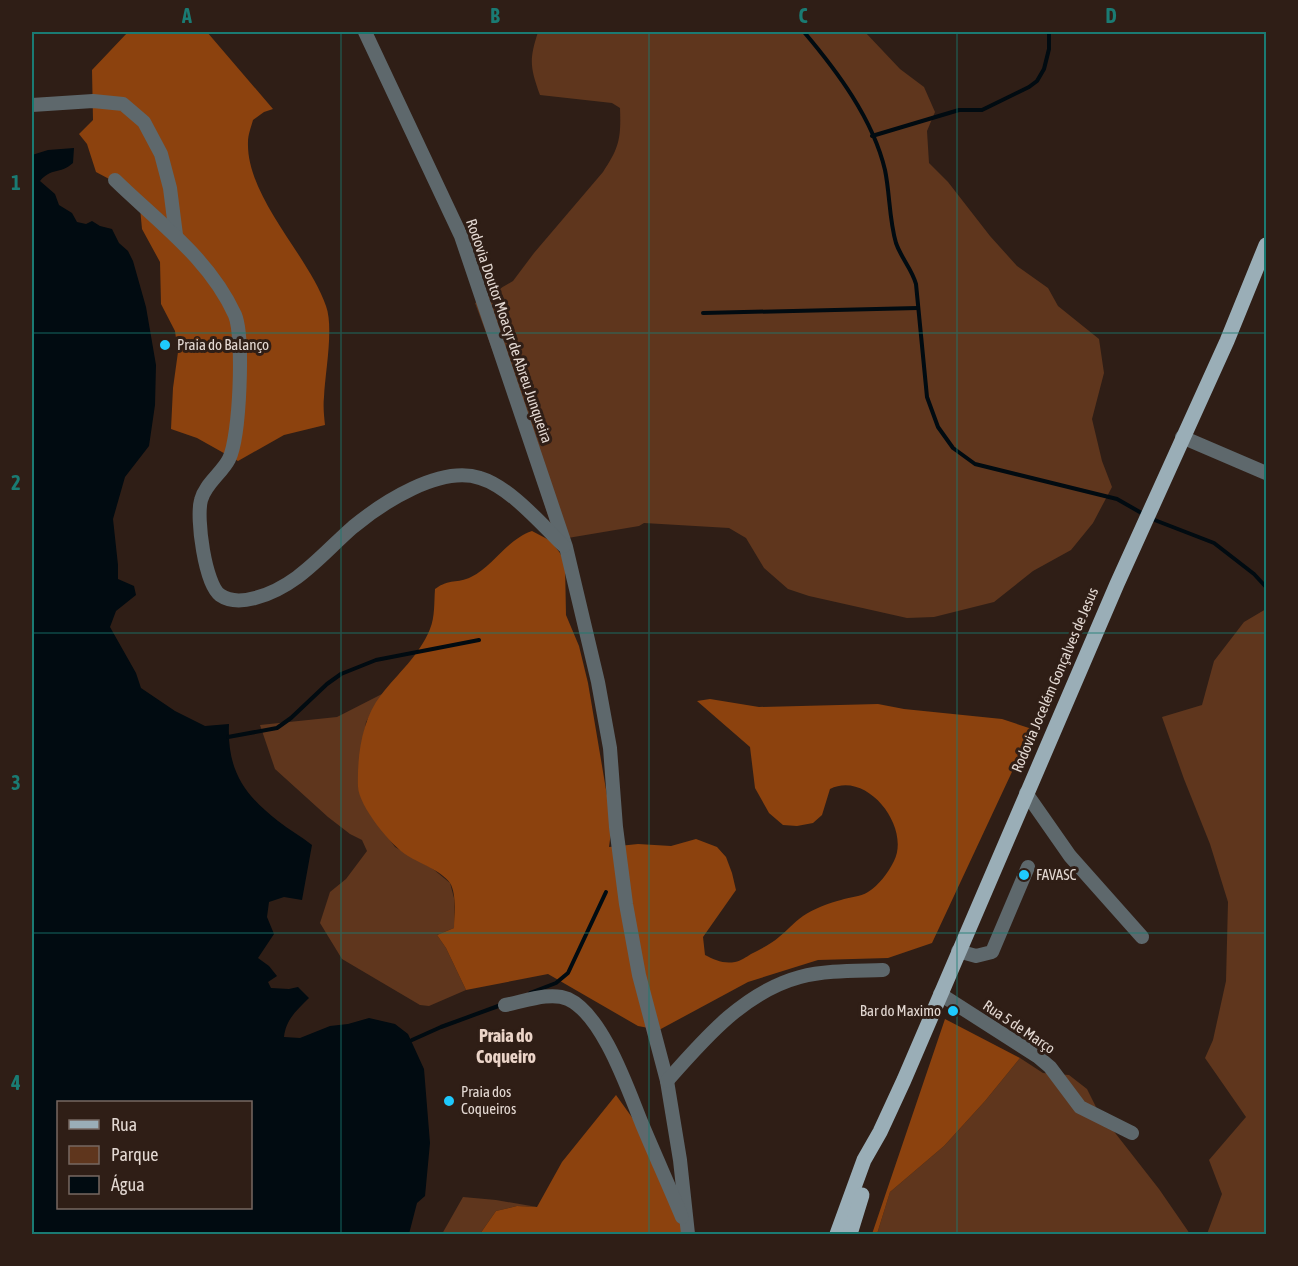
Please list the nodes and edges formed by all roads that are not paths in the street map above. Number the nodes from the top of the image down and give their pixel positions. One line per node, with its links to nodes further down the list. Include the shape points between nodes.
1 (365, 32): 8 (street, Rodovia Doutor Moacyr de Abreu Junqueira, via 462,236)
2 (32, 105): 4 (street, via 93,101 123,104 144,123 161,154)
3 (115, 180): 4 (street)
4 (176, 235): 8 (street, via 208,271 236,317 240,398 234,447 229,460 204,492 201,504 206,570 217,593 235,600 267,595 303,574 381,506 442,478 464,475 500,487)
5 (1266, 244): 6 (main road, Rodovia Jocelém Gonçalves de Jesus)
6 (1182, 437): 7 (street); 9 (main road, Rodovia Jocelém Gonçalves de Jesus)
7 (1266, 473)
8 (566, 547): 16 (street, Rodovia Doutor Moacyr de Abreu Junqueira, via 610,748 623,882 639,975)
9 (1026, 793): 11 (street, via 1070,856); 12 (main road, Rodovia Jocelém Gonçalves de Jesus)
10 (1028, 867): 12 (street, via 992,952 976,956)
11 (1142, 937)
12 (958, 951): 14 (main road, Rodovia Jocelém Gonçalves de Jesus)
13 (883, 970): 16 (street, via 827,973 776,986 752,999 719,1026)
14 (940, 994): 17 (main road, Rodovia Jocelém Gonçalves de Jesus); 18 (street, Rua 5 de Março, via 1037,1056 1080,1107)
15 (505, 1005): 19 (street, via 558,997 582,1009 593,1022 612,1053)
16 (667, 1081): 19 (street, Rodovia Doutor Moacyr de Abreu Junqueira)
17 (880, 1132): 20 (main road, Rodovia Jocelém Gonçalves de Jesus, via 864,1160); 21 (main road, Rodovia Jocelém Gonçalves de Jesus)
18 (1132, 1133)
19 (688, 1232)
20 (837, 1234)
21 (850, 1234)

